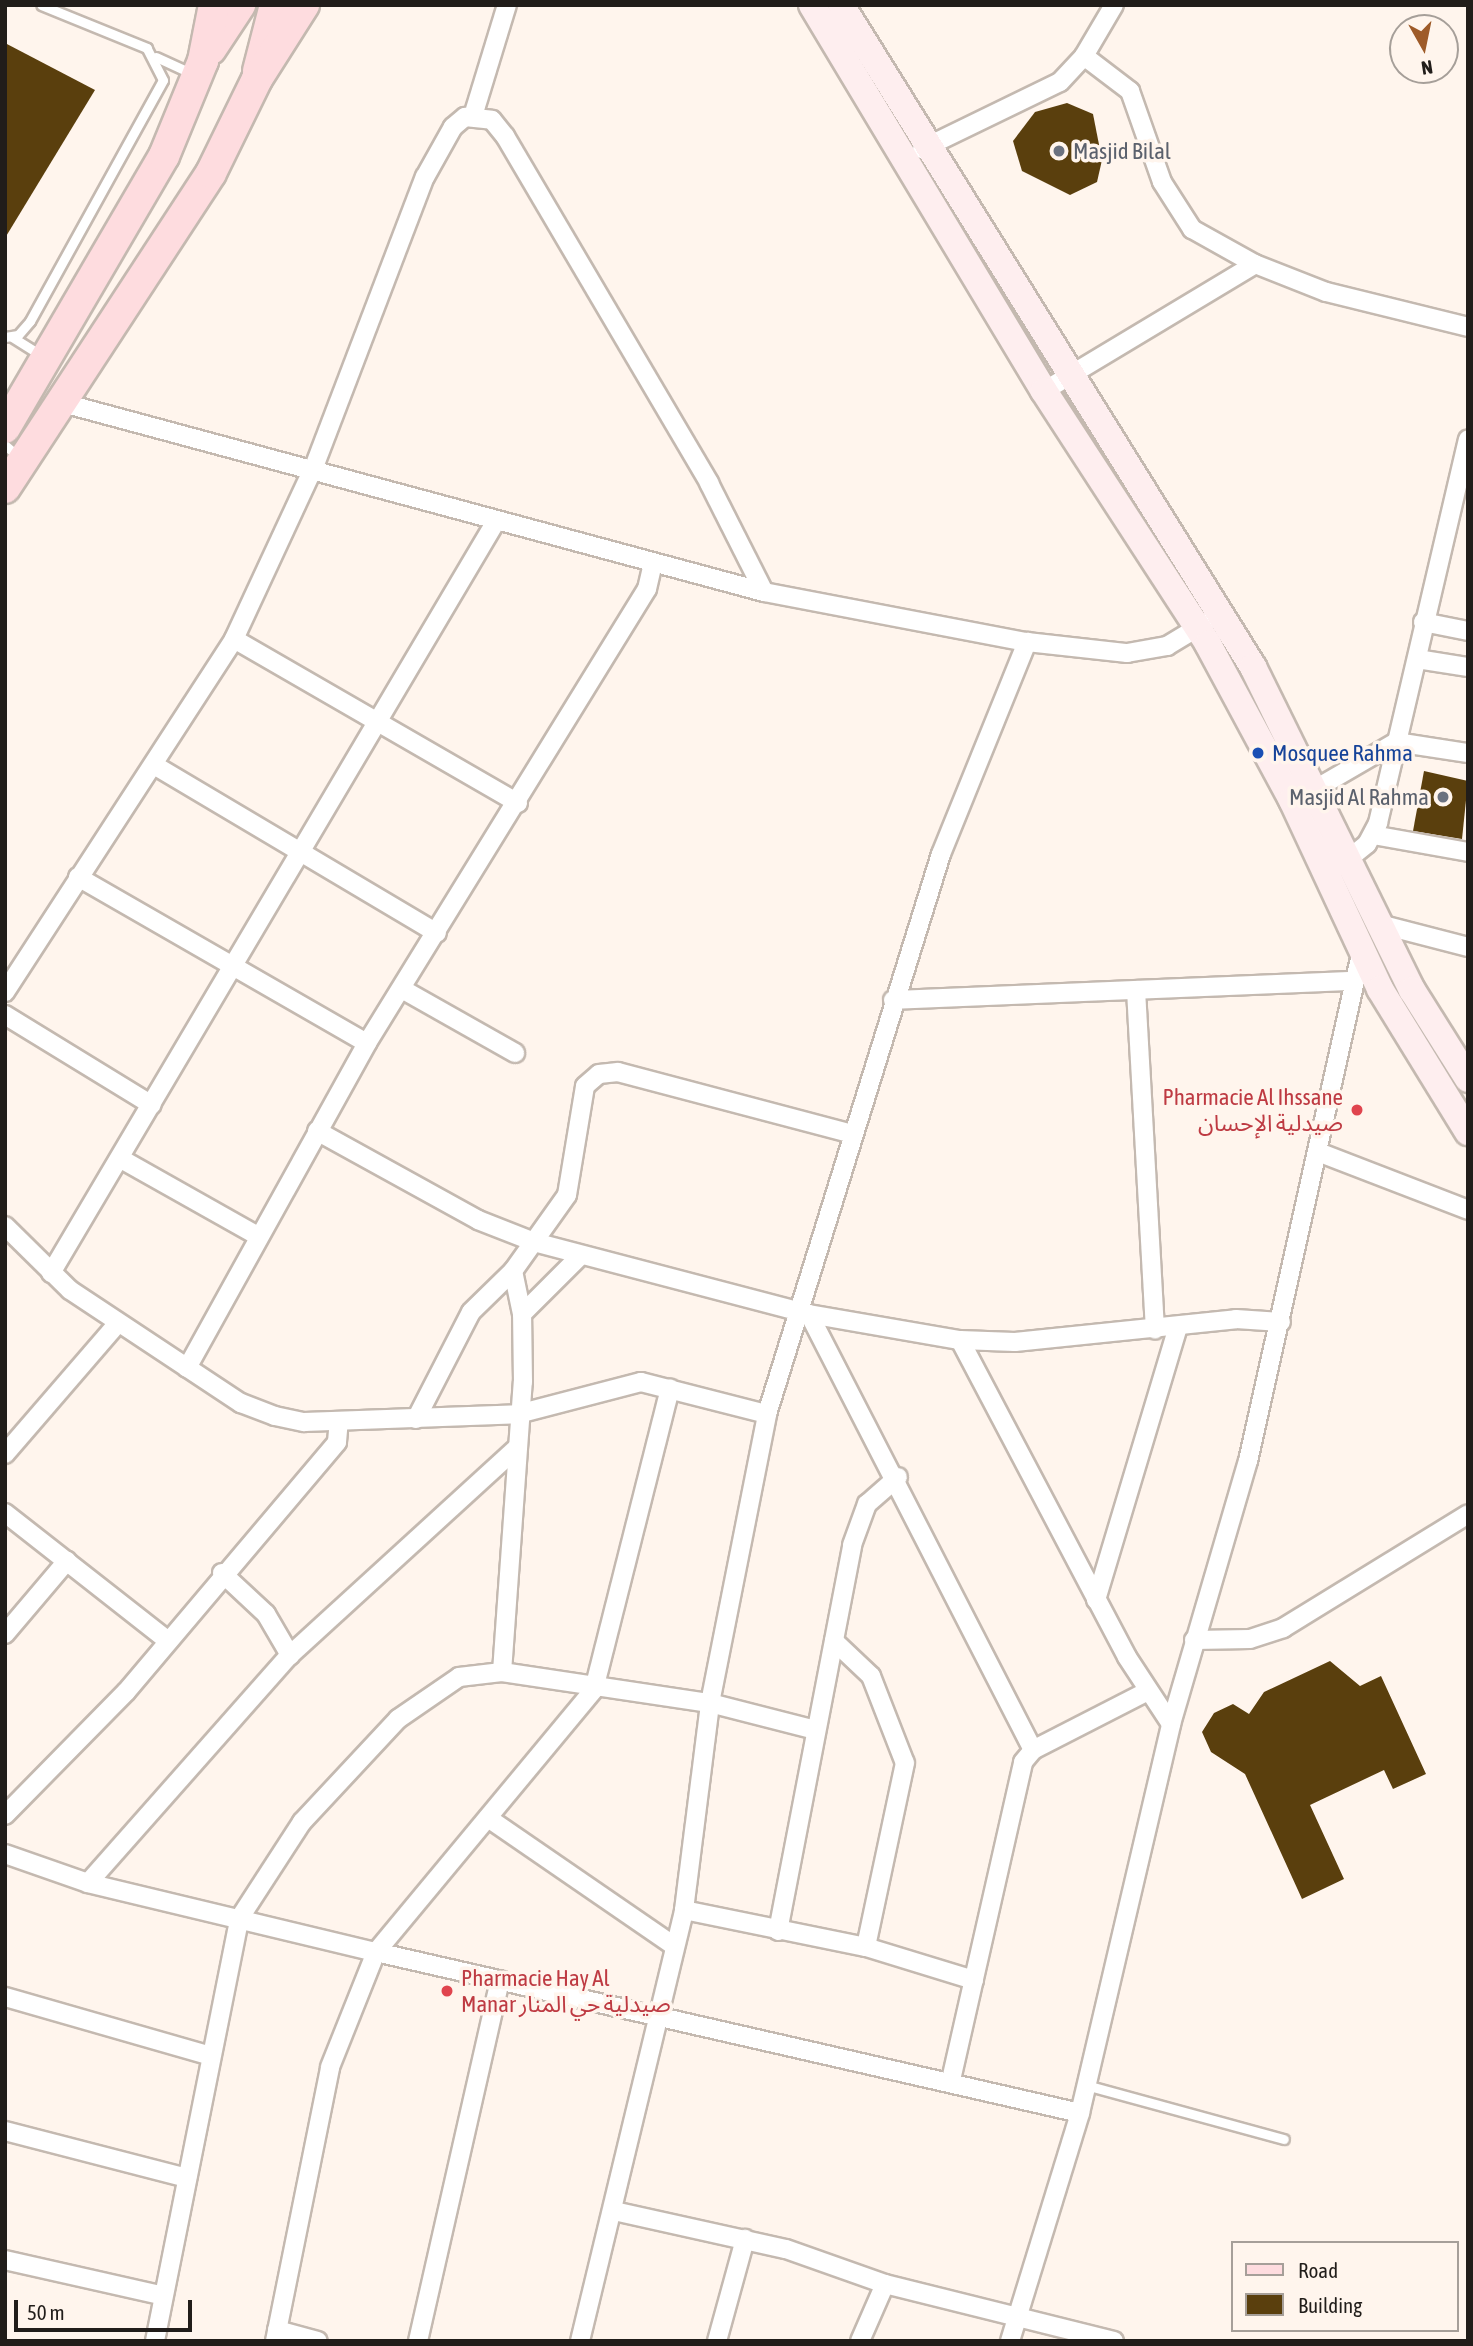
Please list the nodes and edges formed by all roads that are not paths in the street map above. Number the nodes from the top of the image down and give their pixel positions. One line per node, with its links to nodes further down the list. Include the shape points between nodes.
1 (41, 5): 11 (lane)
2 (214, 5): 12 (main road)
3 (240, 5): 12 (main road)
4 (275, 5): 13 (main road)
5 (304, 5): 13 (main road)
6 (507, 5): 14 (street)
7 (812, 5): 15 (main road)
8 (841, 5): 15 (main road)
9 (1114, 5): 10 (street)
10 (1084, 56): 15 (street, via 1060,82); 16 (street, via 1130,91 1176,209 1212,244)
11 (156, 57): 12 (lane); 18 (lane, via 161,88 30,321)
12 (200, 68): 19 (main road, via 164,156)
13 (257, 79): 22 (main road, via 211,173)
14 (473, 116): 26 (street, via 453,127 425,177); 31 (street, via 499,127 523,165 709,482)
15 (914, 153): 20 (main road); 21 (main road)
16 (1255, 264): 17 (street, via 1326,292); 20 (street)
17 (1468, 327)
18 (8, 337): 19 (lane)
19 (47, 359): 23 (main road)
20 (1069, 376): 21 (street); 32 (main road)
21 (1044, 391): 34 (main road)
22 (63, 403): 25 (main road); 26 (street)
23 (5, 428)
24 (1468, 439): 27 (street)
25 (15, 453): 28 (main road)
26 (314, 467): 29 (street); 36 (street)
27 (1461, 483): 33 (street)
28 (5, 488)
29 (496, 521): 30 (street); 40 (street)
30 (653, 563): 31 (street); 46 (street, via 647,589)
31 (764, 592): 37 (street)
32 (1220, 610): 34 (street); 44 (main road)
33 (1423, 622): 35 (street); 38 (street)
34 (1198, 629): 37 (street, via 1147,653); 45 (main road)
35 (1468, 631)
36 (234, 639): 40 (street); 43 (street)
37 (1027, 642): 62 (street, via 941,854)
38 (1417, 659): 39 (street); 41 (street)
39 (1468, 667)
40 (382, 720): 46 (street); 48 (street)
41 (1396, 742): 42 (street); 44 (street); 47 (street)
42 (1468, 753)
43 (154, 765): 48 (street); 52 (street)
44 (1318, 790): 45 (street); 50 (main road)
45 (1292, 800): 51 (main road)
46 (518, 803): 54 (street)
47 (1373, 835): 49 (street); 50 (street)
48 (300, 852): 54 (street); 57 (street)
49 (1468, 852)
50 (1351, 859): 51 (street); 53 (main road)
51 (1326, 875): 56 (main road)
52 (78, 877): 57 (street); 61 (street)
53 (1383, 925): 55 (street); 65 (main road)
54 (437, 933): 59 (street)
55 (1468, 947)
56 (1362, 954): 58 (street); 70 (main road)
57 (231, 967): 64 (street); 68 (street)
58 (1352, 981): 60 (street); 72 (street)
59 (401, 989): 64 (street); 66 (street)
60 (1136, 990): 62 (street); 86 (street)
61 (5, 992)
62 (893, 1000): 71 (street)
63 (5, 1016): 68 (street)
64 (367, 1043): 69 (street)
65 (1457, 1047): 67 (main road)
66 (515, 1053)
67 (1468, 1079)
68 (152, 1104): 73 (street)
69 (317, 1131): 76 (street); 77 (street, via 478,1220)
70 (1468, 1132)
71 (852, 1134): 77 (street, via 668,1082 599,1074 581,1097 568,1195); 81 (street)
72 (1318, 1152): 74 (street); 83 (street)
73 (123, 1160): 76 (street); 80 (street)
74 (1468, 1210)
75 (5, 1226): 80 (street)
76 (256, 1235): 88 (street)
77 (534, 1242): 78 (street); 79 (street)
78 (580, 1256): 81 (street); 82 (street)
79 (513, 1271): 82 (street); 92 (street, via 471,1312)
80 (51, 1273): 84 (street)
81 (804, 1312): 87 (street); 90 (street); 96 (street)
82 (522, 1314): 91 (street)
83 (1281, 1322): 85 (street, via 1236,1319); 104 (street)
84 (118, 1323): 88 (street); 95 (street)
85 (1178, 1326): 86 (street); 101 (street)
86 (1155, 1329): 87 (street, via 1077,1339)
87 (960, 1340): 101 (street)
88 (187, 1368): 93 (street, via 241,1403 275,1416)
89 (670, 1388): 90 (street); 91 (street, via 620,1385); 108 (street)
90 (767, 1414): 110 (street)
91 (518, 1415): 92 (street); 94 (street)
92 (416, 1419): 93 (street)
93 (339, 1421): 100 (street, via 337,1441)
94 (517, 1448): 106 (street); 107 (street)
95 (5, 1454)
96 (898, 1477): 105 (street, via 867,1504 852,1545); 113 (street)
97 (5, 1513): 99 (street)
98 (1468, 1514): 104 (street, via 1283,1628 1250,1639)
99 (67, 1560): 102 (street); 103 (street)
100 (222, 1573): 103 (street); 106 (street, via 266,1614)
101 (1097, 1600): 109 (street)
102 (5, 1634)
103 (167, 1640): 114 (street, via 86,1736)
104 (1194, 1640): 111 (street)
105 (834, 1641): 112 (street); 122 (street, via 871,1676 905,1763)
106 (290, 1655): 117 (street)
107 (502, 1672): 108 (street); 119 (street, via 459,1676 398,1719 302,1822)
108 (594, 1689): 110 (street); 115 (street)
109 (1149, 1691): 111 (street); 113 (street)
110 (710, 1703): 112 (street); 118 (street)
111 (1171, 1724): 130 (street)
112 (816, 1730): 120 (street)
113 (1033, 1750): 125 (street, via 1014,1783)
114 (5, 1814)
115 (488, 1818): 121 (street); 123 (street)
116 (5, 1854): 117 (street)
117 (88, 1883): 119 (street)
118 (684, 1910): 120 (street); 121 (street)
119 (239, 1919): 123 (street); 128 (street)
120 (778, 1931): 122 (street)
121 (674, 1946): 127 (street)
122 (866, 1947): 125 (street)
123 (376, 1952): 124 (street); 141 (street, via 330,2067)
124 (500, 1980): 127 (street); 145 (street)
125 (974, 1980): 129 (street)
126 (5, 1997): 128 (street)
127 (656, 2013): 129 (street); 135 (street)
128 (211, 2056): 134 (street)
129 (951, 2080): 131 (street)
130 (1086, 2085): 131 (street); 133 (lane)
131 (1080, 2113): 140 (street)
132 (5, 2131): 134 (street)
133 (1284, 2139)
134 (187, 2178): 139 (street)
135 (614, 2211): 136 (street); 142 (street)
136 (745, 2239): 138 (street); 146 (street)
137 (5, 2260): 139 (street)
138 (885, 2284): 140 (street, via 959,2298); 147 (street)
139 (160, 2295): 143 (street)
140 (1016, 2319): 148 (street); 149 (street)
141 (276, 2335): 144 (street)
142 (584, 2340)
143 (155, 2341)
144 (318, 2341)
145 (418, 2341)
146 (718, 2341)
147 (860, 2341)
148 (1010, 2341)
149 (1114, 2341)

